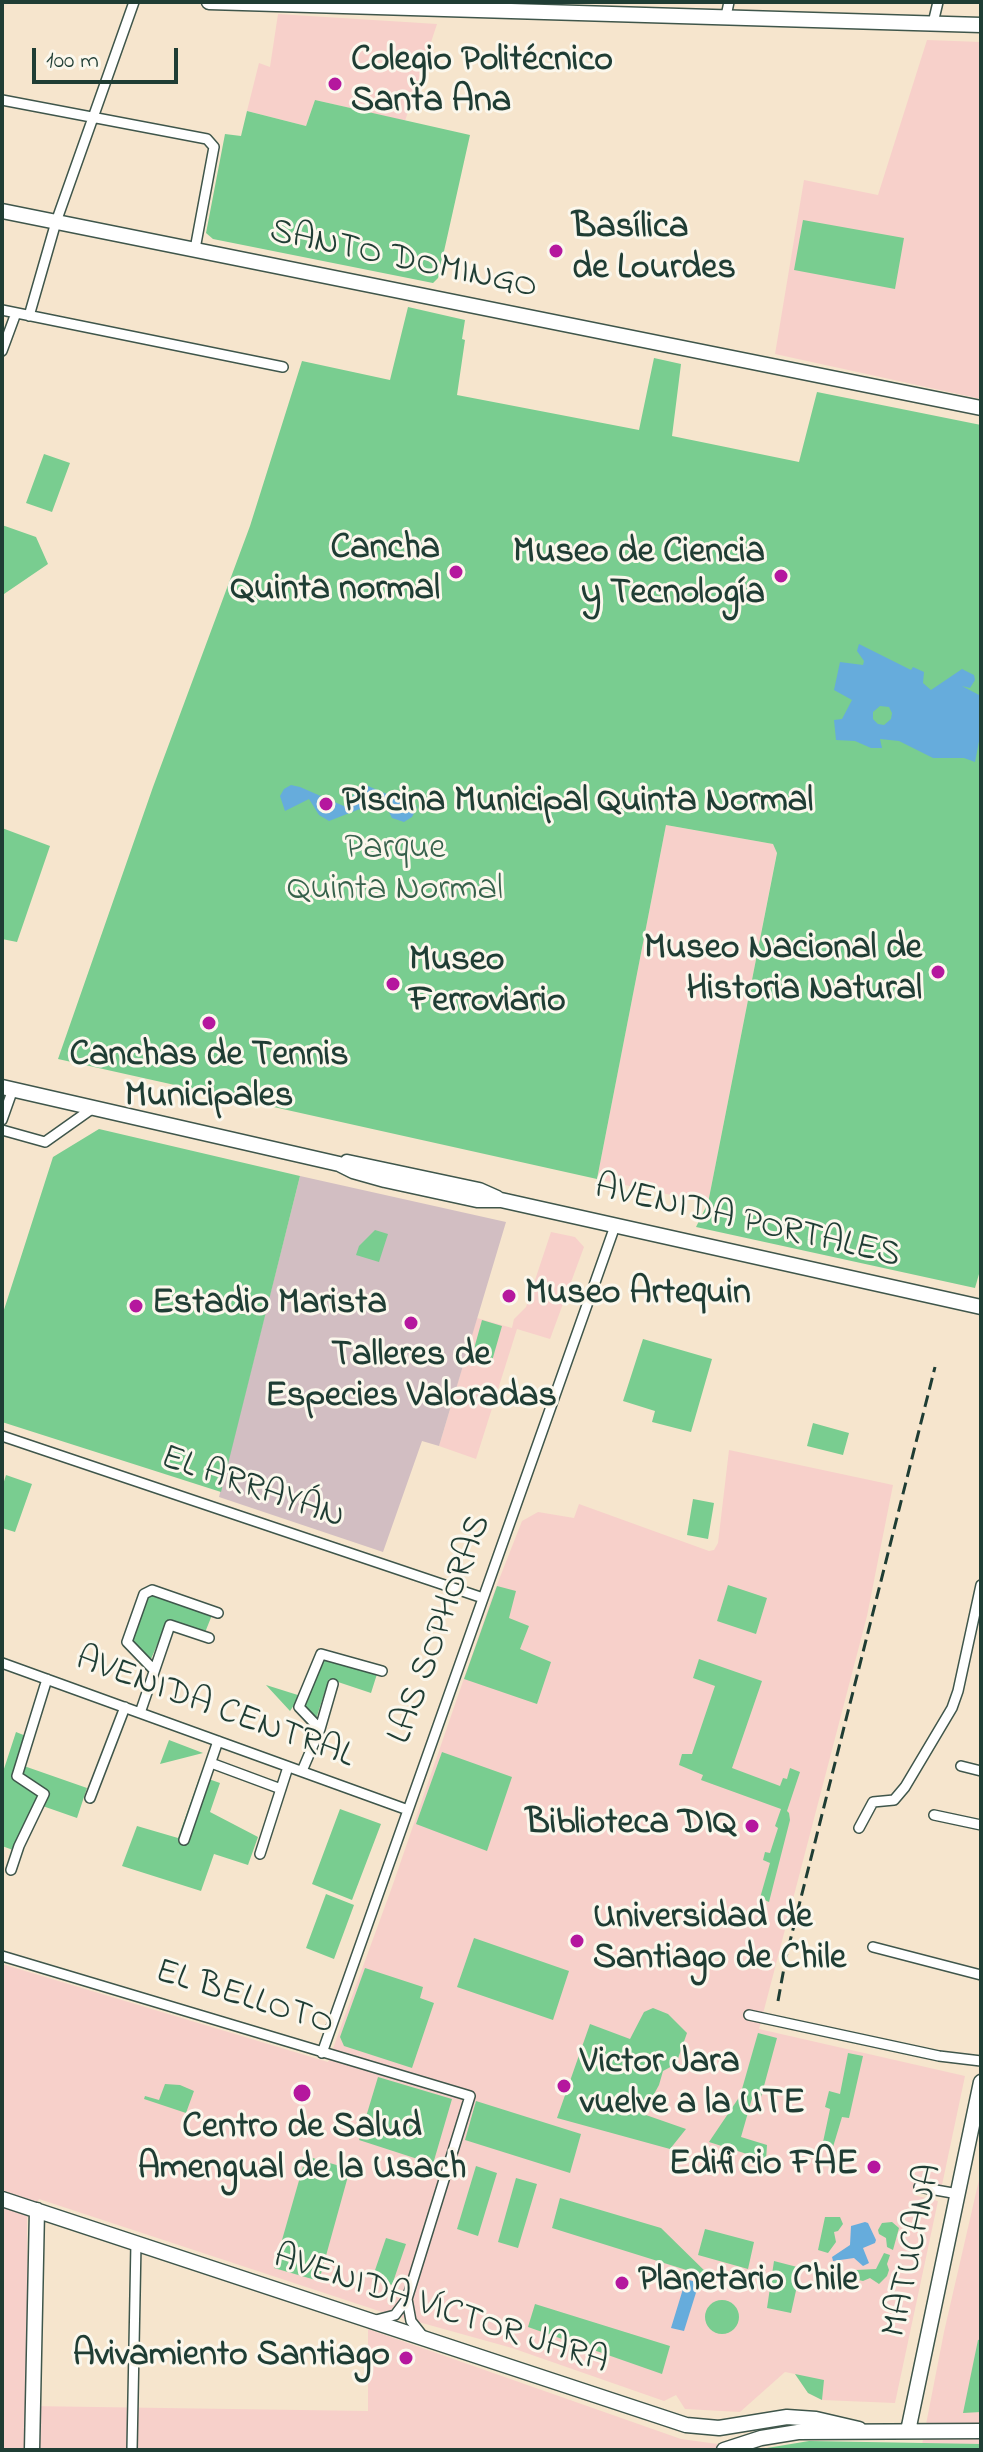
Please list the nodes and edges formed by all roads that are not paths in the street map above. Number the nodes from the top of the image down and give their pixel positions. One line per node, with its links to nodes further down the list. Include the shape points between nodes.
1 (134, 2): 10 (street)
2 (209, 2): 4 (main road)
3 (938, 2): 7 (street)
4 (257, 3): 5 (main road)
5 (437, 6): 6 (main road)
6 (727, 9): 7 (main road)
7 (933, 23): 8 (main road)
8 (981, 25)
9 (2, 100): 10 (street)
10 (92, 118): 12 (street); 13 (street, via 212,142)
11 (2, 211): 12 (main road, SANTO DOMINGO)
12 (56, 222): 13 (main road, SANTO DOMINGO); 16 (street)
13 (195, 249): 19 (main road, SANTO DOMINGO)
14 (2, 310): 15 (street)
15 (16, 313): 16 (street); 17 (street)
16 (29, 316): 18 (street)
17 (2, 351)
18 (283, 367)
19 (981, 408)
20 (7, 1088): 21 (main road, AVENIDA PORTALES); 22 (street)
21 (94, 1108): 23 (street, via 45,1142); 24 (main road, AVENIDA PORTALES, via 339,1164 385,1180)
22 (2, 1120)
23 (2, 1130)
24 (615, 1226): 25 (main road, AVENIDA PORTALES); 28 (street, LAS SOPHORAS)
25 (981, 1307)
26 (2, 1436): 28 (street, EL ARRAYÁN)
27 (981, 1585): 50 (street, via 952,1708 905,1787 894,1800 873,1802)
28 (483, 1598): 47 (street, LAS SOPHORAS)
29 (218, 1613): 32 (street, via 152,1590 144,1594 127,1642)
30 (209, 1638): 32 (street, via 170,1625)
31 (2, 1663): 34 (street, AVENIDA CENTRAL)
32 (153, 1669): 37 (street)
33 (382, 1671): 38 (street, via 321,1654 299,1707)
34 (47, 1679): 36 (street, AVENIDA CENTRAL); 53 (street, via 17,1776 44,1794)
35 (333, 1684): 38 (street)
36 (125, 1707): 37 (street, AVENIDA CENTRAL); 46 (street)
37 (140, 1713): 39 (street, AVENIDA CENTRAL)
38 (320, 1729): 43 (street)
39 (218, 1741): 40 (street); 42 (street, AVENIDA CENTRAL)
40 (211, 1763): 45 (street); 51 (street)
41 (961, 1766): 44 (street)
42 (288, 1767): 43 (street, AVENIDA CENTRAL); 45 (street)
43 (302, 1771): 47 (street, AVENIDA CENTRAL)
44 (981, 1771)
45 (281, 1789): 52 (street)
46 (90, 1798)
47 (408, 1810): 58 (street, LAS SOPHORAS)
48 (934, 1815): 49 (street)
49 (981, 1825)
50 (859, 1828)
51 (184, 1840)
52 (260, 1854)
53 (11, 1870)
54 (873, 1947): 56 (street)
55 (2, 1956): 58 (street, EL BELLOTO)
56 (981, 1975)
57 (749, 2015): 59 (street)
58 (322, 2053): 66 (street, EL BELLOTO, via 470,2096)
59 (981, 2061)
60 (981, 2082): 62 (main road, MATUCANA)
61 (919, 2187): 62 (street)
62 (958, 2194): 70 (main road, MATUCANA)
63 (2, 2199): 64 (main road, AVENIDA VÍCTOR JARA)
64 (37, 2210): 65 (main road, AVENIDA VÍCTOR JARA); 72 (main road)
65 (136, 2243): 67 (main road, AVENIDA VÍCTOR JARA); 73 (street)
66 (407, 2299): 67 (street, via 391,2317); 68 (street, via 411,2321)
67 (372, 2320): 68 (main road, AVENIDA VÍCTOR JARA)
68 (424, 2337): 69 (main road, AVENIDA VÍCTOR JARA, via 692,2426 719,2428 787,2417)
69 (866, 2430): 70 (main road); 74 (main road, via 787,2433)
70 (908, 2431): 71 (main road)
71 (981, 2431)
72 (32, 2450)
73 (132, 2450)
74 (724, 2450)

